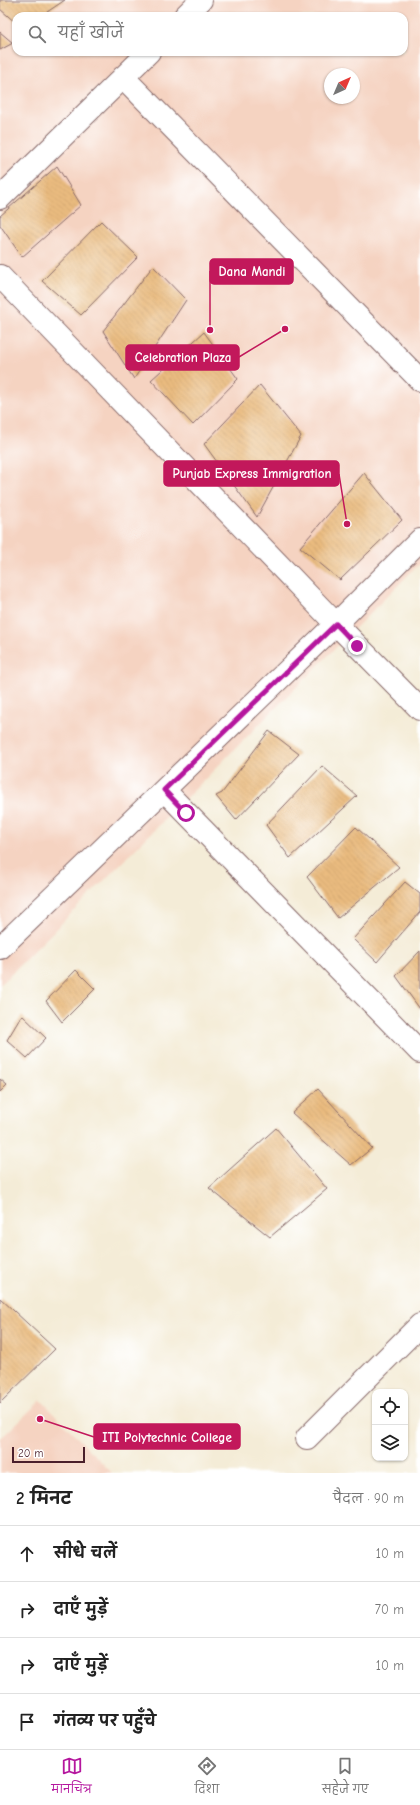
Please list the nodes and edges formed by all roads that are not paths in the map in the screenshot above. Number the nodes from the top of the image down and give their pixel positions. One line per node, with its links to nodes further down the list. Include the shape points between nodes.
1 (201, 0): 2 (street)
2 (189, 12)
3 (145, 56): 4 (street)
4 (123, 77): 5 (street); 7 (street)
5 (0, 198)
6 (0, 276): 9 (street)
7 (420, 380)
8 (420, 540): 9 (street)
9 (336, 624): 10 (street); 11 (street)
10 (420, 709)
11 (164, 790): 12 (street); 13 (street)
12 (0, 948)
13 (420, 1052)
14 (420, 1325): 15 (street)
15 (307, 1438)

